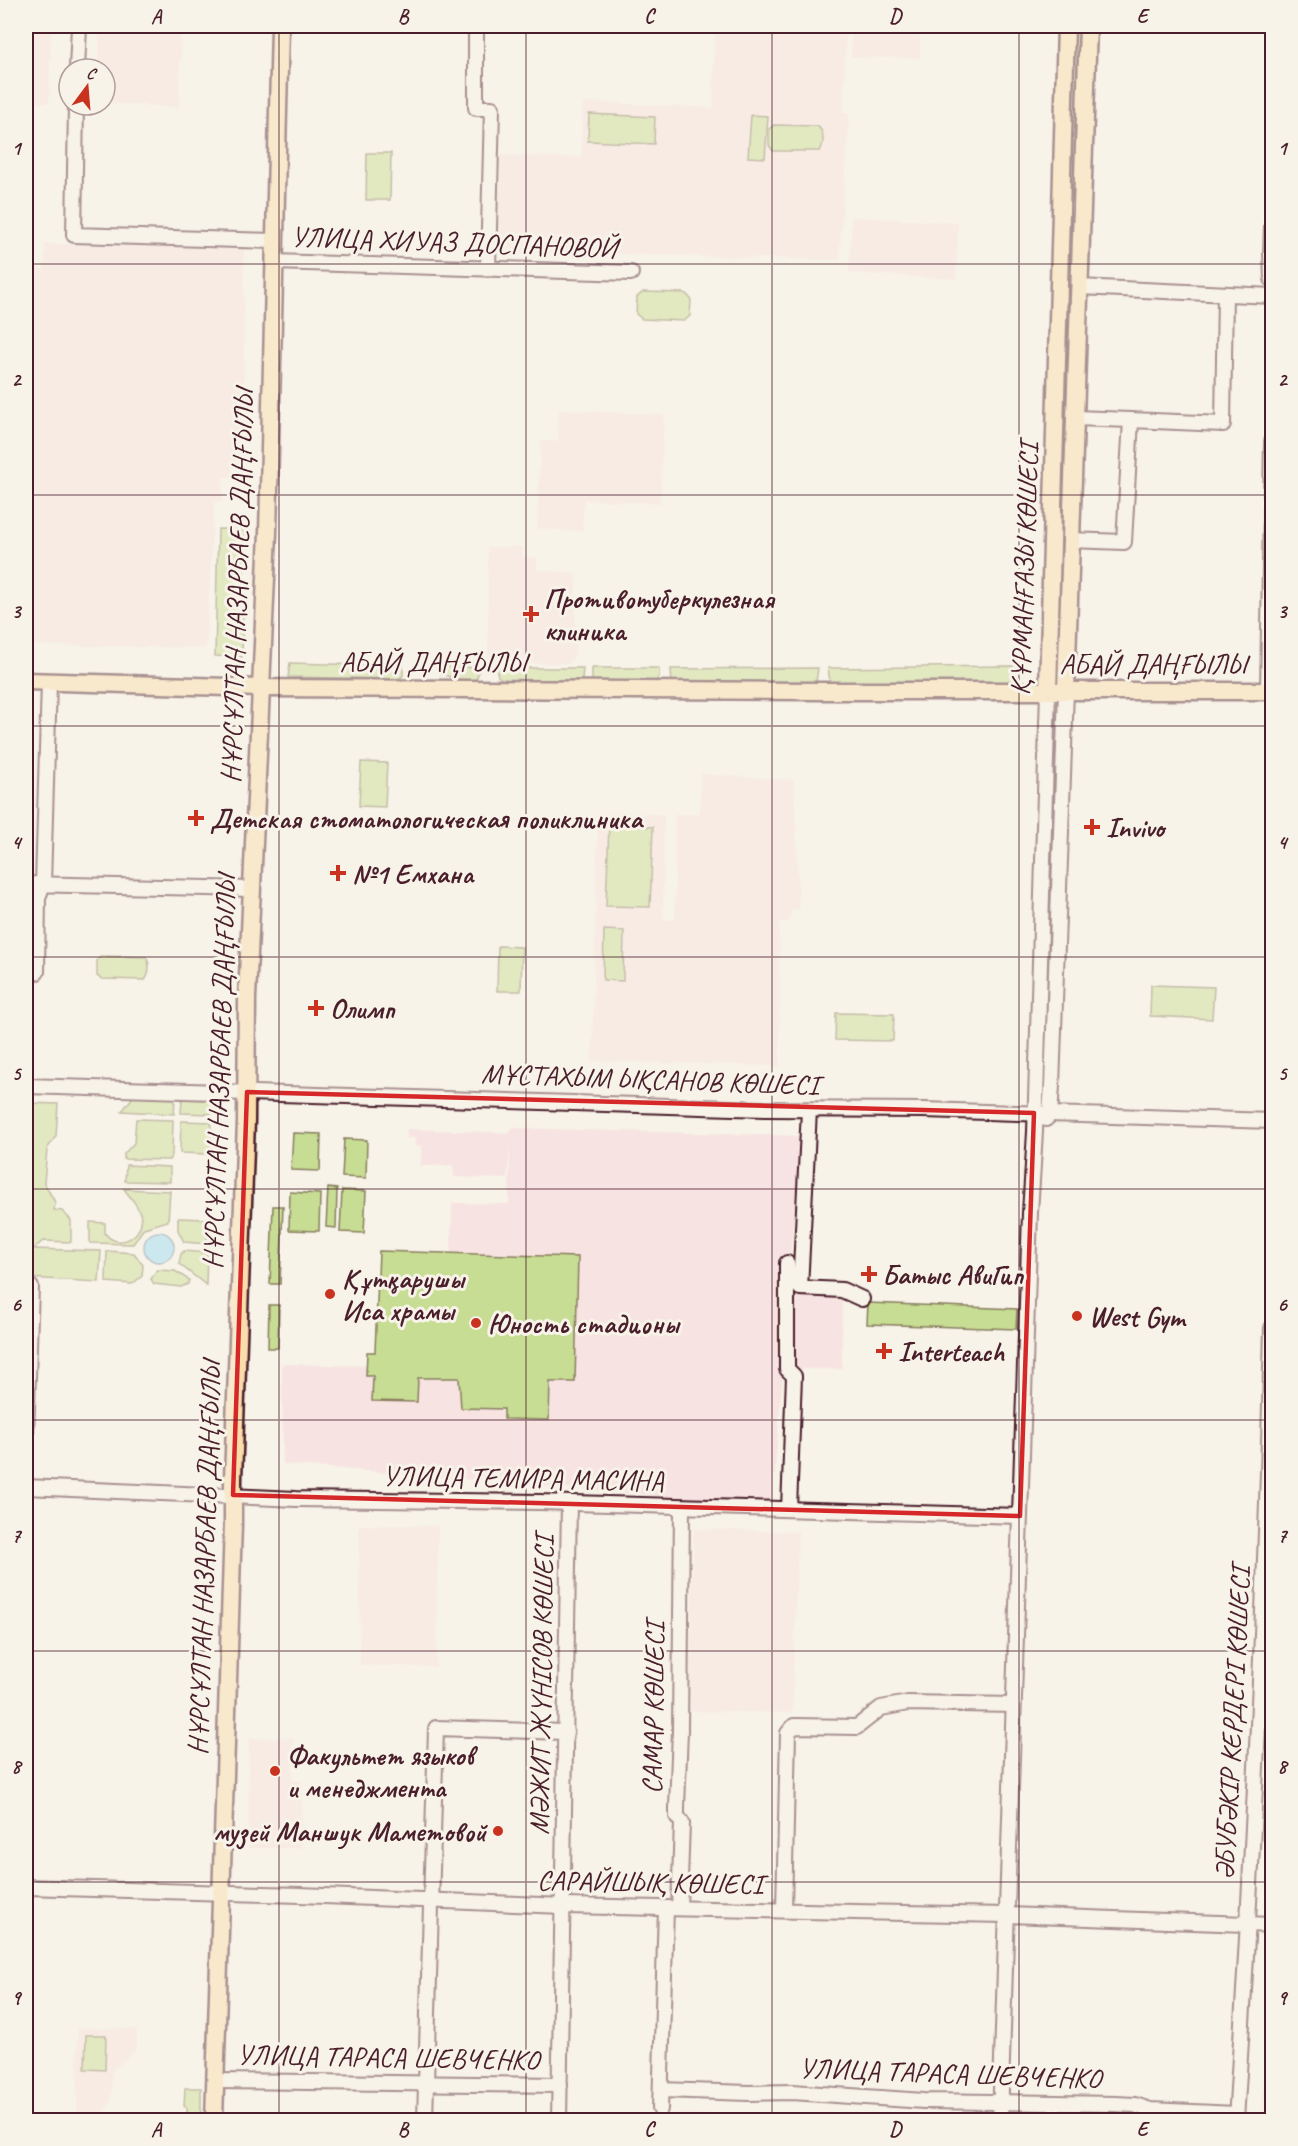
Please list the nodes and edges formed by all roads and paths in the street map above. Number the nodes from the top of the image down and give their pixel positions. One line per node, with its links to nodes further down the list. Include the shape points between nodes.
1 (79, 26): 6 (street)
2 (280, 26): 11 (main road, НҰРСҰЛТАН НАЗАРБАЕВ ДАҢҒЫЛЫ)
3 (1066, 26): 8 (main road, ҚҰРМАНҒАЗЫ КӨШЕСІ)
4 (1088, 26): 9 (main road, ҚҰРМАНҒАЗЫ КӨШЕСІ)
5 (476, 33): 13 (street, via 476,108 492,108)
6 (78, 57)
7 (76, 117): 11 (street, via 74,235)
8 (1061, 209): 9 (main road); 19 (main road, ҚҰРМАНҒАЗЫ КӨШЕСІ)
9 (1081, 210): 16 (main road, ҚҰРМАНҒАЗЫ КӨШЕСІ)
10 (1272, 226): 15 (street)
11 (275, 241): 12 (main road, НҰРСҰЛТАН НАЗАРБАЕВ ДАҢҒЫЛЫ)
12 (274, 262): 13 (street, УЛИЦА ХИУАЗ ДОСПАНОВОЙ); 26 (main road, НҰРСҰЛТАН НАЗАРБАЕВ ДАҢҒЫЛЫ)
13 (488, 268): 14 (street, УЛИЦА ХИУАЗ ДОСПАНОВОЙ)
14 (631, 273)
15 (1272, 279)
16 (1079, 287): 17 (street); 20 (main road, ҚҰРМАНҒАЗЫ КӨШЕСІ)
17 (1225, 294): 18 (street); 21 (street, via 1223,424)
18 (1272, 296)
19 (1055, 417): 20 (main road); 27 (main road, ҚҰРМАНҒАЗЫ КӨШЕСІ)
20 (1074, 418): 21 (street); 23 (main road, ҚҰРМАНҒАЗЫ КӨШЕСІ)
21 (1131, 420): 23 (street, via 1124,542)
22 (1272, 441): 29 (street)
23 (1070, 540): 28 (main road, ҚҰРМАНҒАЗЫ КӨШЕСІ)
24 (26, 681): 25 (main road, АБАЙ ДАҢҒЫЛЫ)
25 (49, 682): 26 (main road, АБАЙ ДАҢҒЫЛЫ); 31 (street)
26 (261, 688): 27 (main road, АБАЙ ДАҢҒЫЛЫ); 32 (main road, НҰРСҰЛТАН НАЗАРБАЕВ ДАҢҒЫЛЫ)
27 (1048, 690): 28 (main road, АБАЙ ДАҢҒЫЛЫ); 37 (street, ҚҰРМАНҒАЗЫ КӨШЕСІ)
28 (1065, 691): 29 (main road, АБАЙ ДАҢҒЫЛЫ); 38 (street)
29 (1270, 691)
30 (26, 884): 31 (street)
31 (43, 884): 32 (street); 33 (street, via 38,898)
32 (252, 889): 35 (main road, НҰРСҰЛТАН НАЗАРБАЕВ ДАҢҒЫЛЫ)
33 (37, 972)
34 (26, 1086): 35 (street, МҰСТАХЫМ ЫҚСАНОВ КӨШЕСІ)
35 (247, 1092): 36 (street, МҰСТАХЫМ ЫҚСАНОВ КӨШЕСІ); 47 (main road, НҰРСҰЛТАН НАЗАРБАЕВ ДАҢҒЫЛЫ)
36 (809, 1110): 37 (street, МҰСТАХЫМ ЫҚСАНОВ КӨШЕСІ); 43 (street, via 801,1287 842,1290)
37 (1034, 1113): 38 (street, МҰСТАХЫМ ЫҚСАНОВ КӨШЕСІ); 40 (street, ҚҰРМАНҒАЗЫ КӨШЕСІ)
38 (1050, 1114): 39 (street, МҰСТАХЫМ ЫҚСАНОВ КӨШЕСІ); 40 (street)
39 (1272, 1121)
40 (1035, 1132): 51 (street, ҚҰРМАНҒАЗЫ КӨШЕСІ)
41 (787, 1263): 50 (street, via 787,1369 794,1376)
42 (28, 1286): 45 (street)
43 (862, 1299)
44 (1272, 1328): 53 (street, ӘБУБӘКІР КЕРДЕРІ КӨШЕСІ)
45 (26, 1437)
46 (26, 1487): 47 (street, УЛИЦА ТЕМИРА МАСИНА)
47 (233, 1496): 48 (street, УЛИЦА ТЕМИРА МАСИНА); 56 (main road, НҰРСҰЛТАН НАЗАРБАЕВ ДАҢҒЫЛЫ)
48 (569, 1503): 49 (street, УЛИЦА ТЕМИРА МАСИНА); 54 (street, МӘЖИТ ЖҮНІСОВ КӨШЕСІ)
49 (682, 1507): 50 (street, УЛИЦА ТЕМИРА МАСИНА); 59 (street, САМАР КӨШЕСІ, via 677,1816 682,1823)
50 (789, 1509): 51 (street, УЛИЦА ТЕМИРА МАСИНА)
51 (1020, 1516): 52 (street, ҚҰРМАНҒАЗЫ КӨШЕСІ)
52 (1013, 1705): 60 (street, via 908,1703 881,1708 857,1727 794,1726 788,1733); 61 (street, ҚҰРМАНҒАЗЫ КӨШЕСІ)
53 (1266, 1712): 62 (street, ӘБУБӘКІР КЕРДЕРІ КӨШЕСІ)
54 (566, 1732): 57 (street, via 436,1728); 58 (street, МӘЖИТ ЖҮНІСОВ КӨШЕСІ)
55 (26, 1887): 56 (street, САРАЙШЫҚ КӨШЕСІ)
56 (222, 1892): 57 (street, САРАЙШЫҚ КӨШЕСІ); 64 (main road, НҰРСҰЛТАН НАЗАРБАЕВ ДАҢҒЫЛЫ)
57 (431, 1900): 58 (street, САРАЙШЫҚ КӨШЕСІ); 65 (street)
58 (564, 1906): 59 (street, САРАЙШЫҚ КӨШЕСІ); 66 (street, МӘЖИТ ЖҮНІСОВ КӨШЕСІ)
59 (673, 1908): 60 (street, САРАЙШЫҚ КӨШЕСІ); 67 (street, САМАР КӨШЕСІ)
60 (784, 1910): 61 (street, САРАЙШЫҚ КӨШЕСІ)
61 (1006, 1915): 62 (street, САРАЙШЫҚ КӨШЕСІ); 68 (street, ҚҰРМАНҒАЗЫ КӨШЕСІ)
62 (1248, 1924): 63 (street, САРАЙШЫҚ КӨШЕСІ); 70 (street, ӘБУБӘКІР КЕРДЕРІ КӨШЕСІ)
63 (1272, 1925)
64 (215, 2081): 65 (street, УЛИЦА ТАРАСА ШЕВЧЕНКО); 71 (main road, НҰРСҰЛТАН НАЗАРБАЕВ ДАҢҒЫЛЫ)
65 (426, 2085): 66 (street, УЛИЦА ТАРАСА ШЕВЧЕНКО); 72 (street)
66 (560, 2085): 73 (street, МӘЖИТ ЖҮНІСОВ КӨШЕСІ)
67 (661, 2090): 68 (street, УЛИЦА ТАРАСА ШЕВЧЕНКО); 69 (street, САМАР КӨШЕСІ)
68 (1000, 2101): 70 (street, УЛИЦА ТАРАСА ШЕВЧЕНКО, via 1135,2105 1150,2110); 74 (street, ҚҰРМАНҒАЗЫ КӨШЕСІ)
69 (660, 2109)
70 (1236, 2117)
71 (214, 2121)
72 (425, 2121)
73 (559, 2121)
74 (999, 2121)

